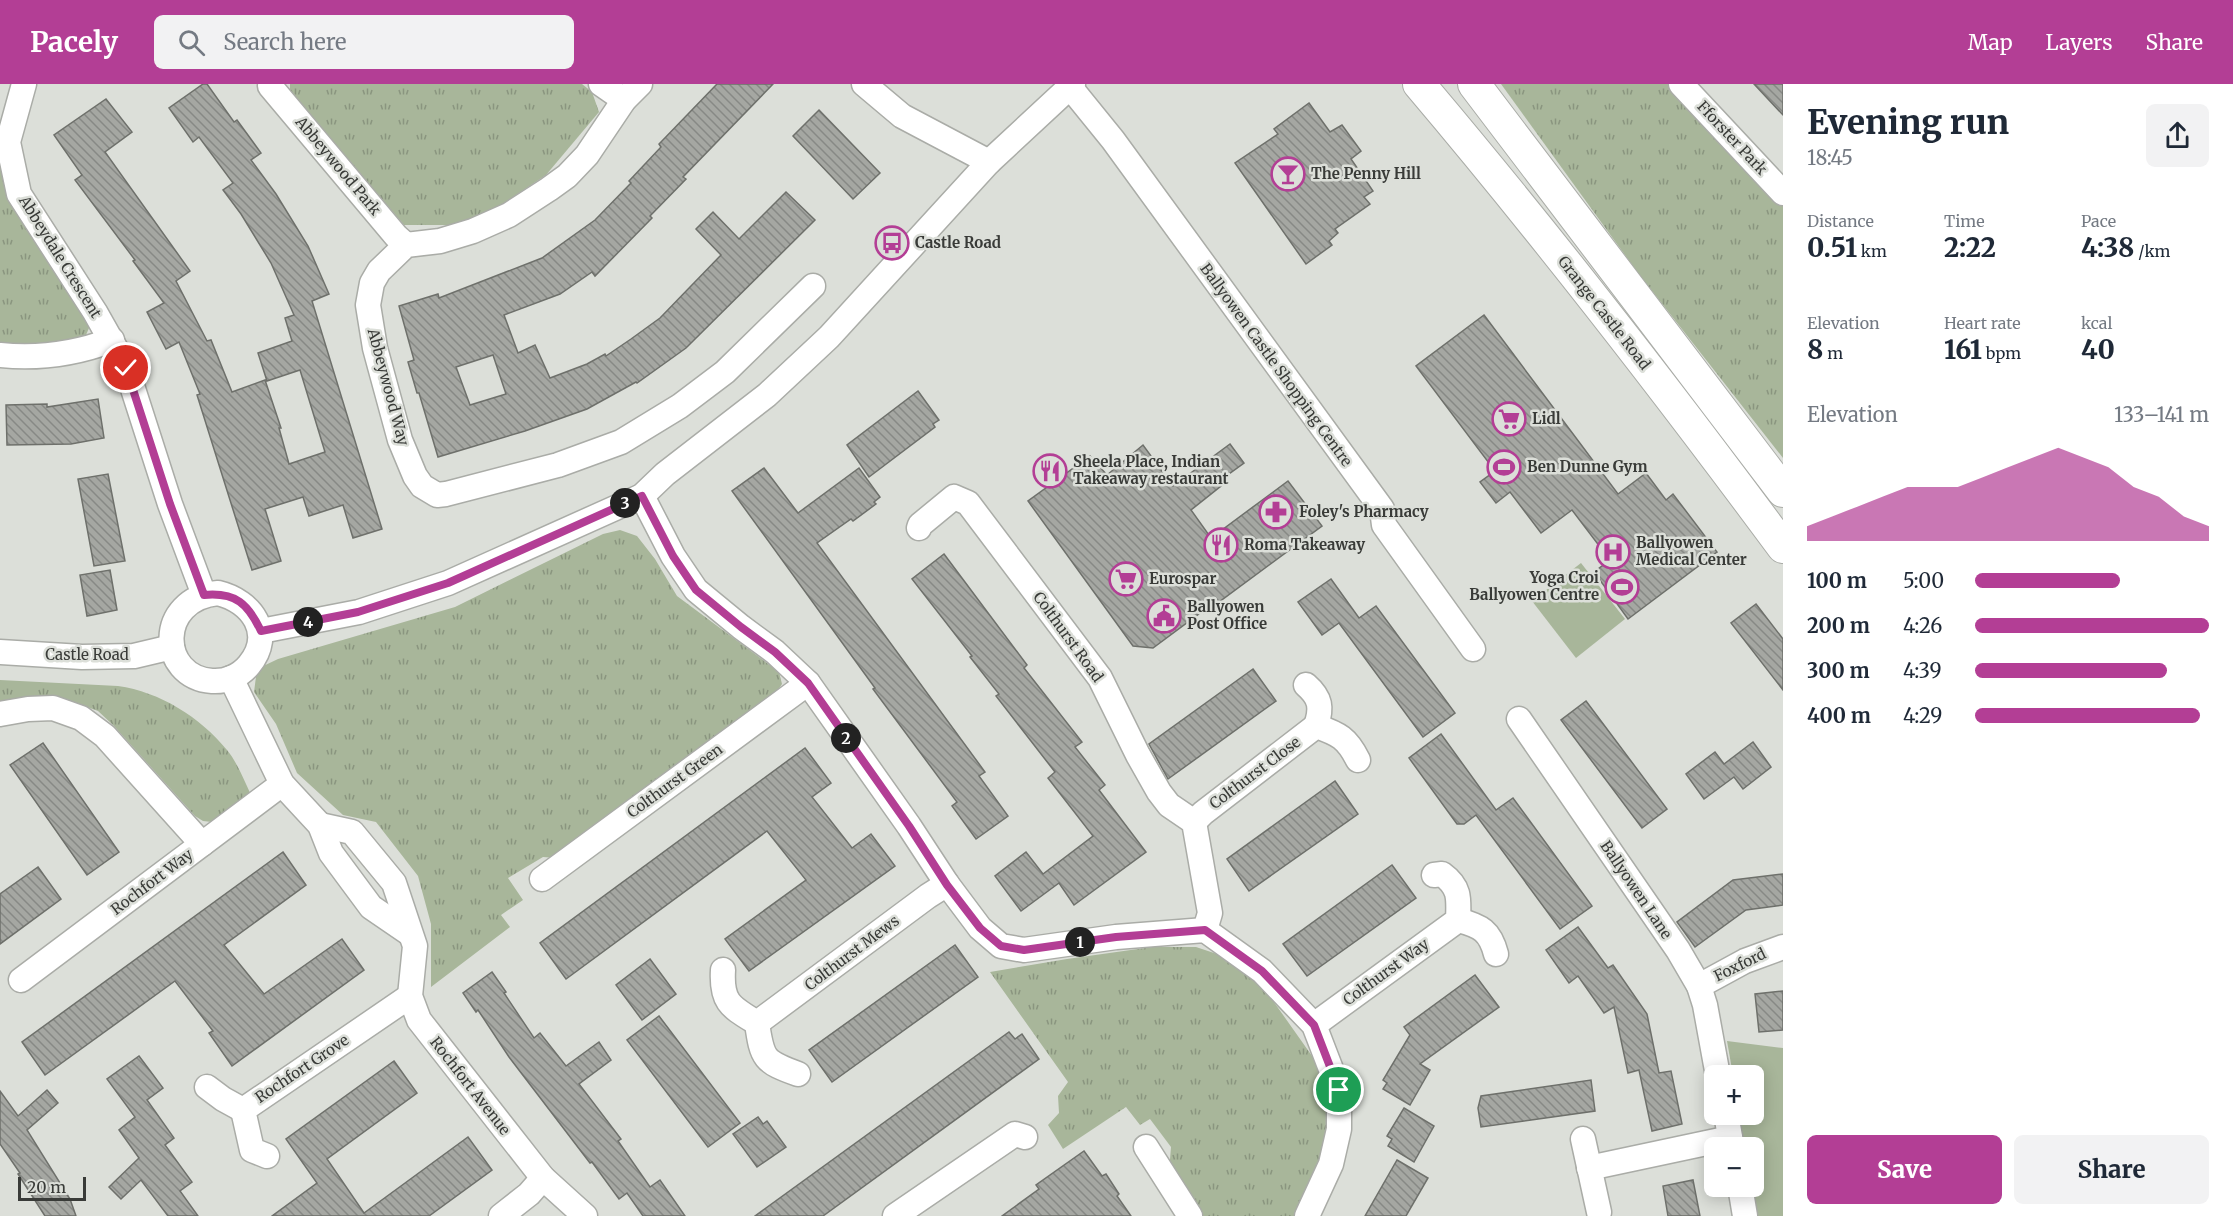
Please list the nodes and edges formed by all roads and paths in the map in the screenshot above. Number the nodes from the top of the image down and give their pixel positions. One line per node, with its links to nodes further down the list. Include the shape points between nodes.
1 (24, 84): 14 (street, Abbeydale Crescent, via 8,142 19,194)
2 (601, 84): 9 (street)
3 (864, 84): 10 (street, via 902,116)
4 (1419, 84): 19 (main road, Grange Castle Road, via 1689,420)
5 (1474, 84): 16 (main road)
6 (1681, 84): 11 (street, Fforster Park)
7 (270, 86): 12 (street, Abbeywood Park)
8 (1071, 86): 10 (street); 23 (street, Ballyowen Castle Shopping Centre, via 1382,509 1384,525)
9 (632, 92): 12 (street, via 587,155 549,189 509,215 473,231 440,241)
10 (989, 162): 17 (street, via 830,337 767,395)
11 (1783, 193)
12 (406, 245): 13 (street, Abbeywood Way, via 379,271 368,305 375,348 400,440 415,476 437,495 558,465 621,442 680,406 725,372)
13 (813, 286)
14 (112, 340): 15 (street, via 61,355); 20 (street, Abbeydale Crescent, via 126,368)
15 (0, 355)
16 (1783, 491)
17 (642, 496): 21 (street, via 448,583 358,612); 26 (street, via 673,556 696,590)
18 (919, 528): 33 (street, Colthurst Road, via 954,497 968,503 1100,678 1159,792 1169,805)
19 (1783, 547)
20 (204, 595): 21 (street, via 218,593 244,604); 22 (street, via 182,608 175,619)
21 (261, 631): 25 (street, via 257,652 250,663)
22 (172, 647): 24 (street, Castle Road, via 134,656); 25 (street, via 183,668 194,676 218,681)
23 (1473, 649)
24 (0, 652)
25 (231, 678): 32 (street)
26 (808, 683): 37 (street, Colthurst Green); 38 (street)
27 (1306, 685): 30 (street, via 1315,693 1321,711)
28 (0, 714): 35 (street, via 53,708 81,718 105,736)
29 (1519, 719): 46 (street, Ballyowen Lane)
30 (1316, 726): 31 (street, via 1350,743); 33 (street, Colthurst Close)
31 (1358, 760)
32 (282, 784): 34 (street); 35 (street, Rochfort Way)
33 (1194, 822): 40 (street, via 1210,913)
34 (320, 825): 41 (street, via 331,853 371,907); 41 (street, Rochfort Avenue, via 352,832 394,883)
35 (202, 844): 45 (street, Rochfort Way)
36 (1434, 875): 39 (street, via 1442,874 1453,882 1459,900)
37 (542, 879)
38 (947, 885): 40 (street, via 980,928 1001,946 1024,950); 48 (street, Colthurst Mews)
39 (1458, 920): 43 (street, via 1474,924 1491,936); 49 (street, Colthurst Way)
40 (1205, 930): 49 (street, via 1262,971)
41 (409, 933): 47 (street, Rochfort Avenue, via 415,946)
42 (1783, 947): 46 (street, Foxford, via 1745,961)
43 (1496, 954)
44 (723, 970): 48 (street, via 722,988 728,1003)
45 (21, 980)
46 (1699, 986): 50 (street, Ballyowen Lane)
47 (410, 996): 53 (street, Rochfort Grove); 60 (street, Rochfort Avenue, via 419,1020)
48 (757, 1023): 51 (street, via 766,1057 774,1066)
49 (1314, 1025): 67 (street, via 1339,1090 1339,1129 1331,1164)
50 (1717, 1065)
51 (798, 1074)
52 (207, 1087): 53 (street)
53 (243, 1110): 58 (street, Rochfort Grove, via 252,1150)
54 (1730, 1133): 59 (street)
55 (1025, 1137): 65 (street, via 1015,1134)
56 (1583, 1138): 59 (street)
57 (1146, 1147): 66 (street)
58 (267, 1156)
59 (1589, 1168): 62 (street)
60 (543, 1178): 63 (street); 64 (street, Rochfort Avenue)
61 (1742, 1197): 68 (street)
62 (1599, 1212)
63 (501, 1216)
64 (585, 1216)
65 (895, 1216)
66 (1190, 1216)
67 (1307, 1216)
68 (1745, 1216)

